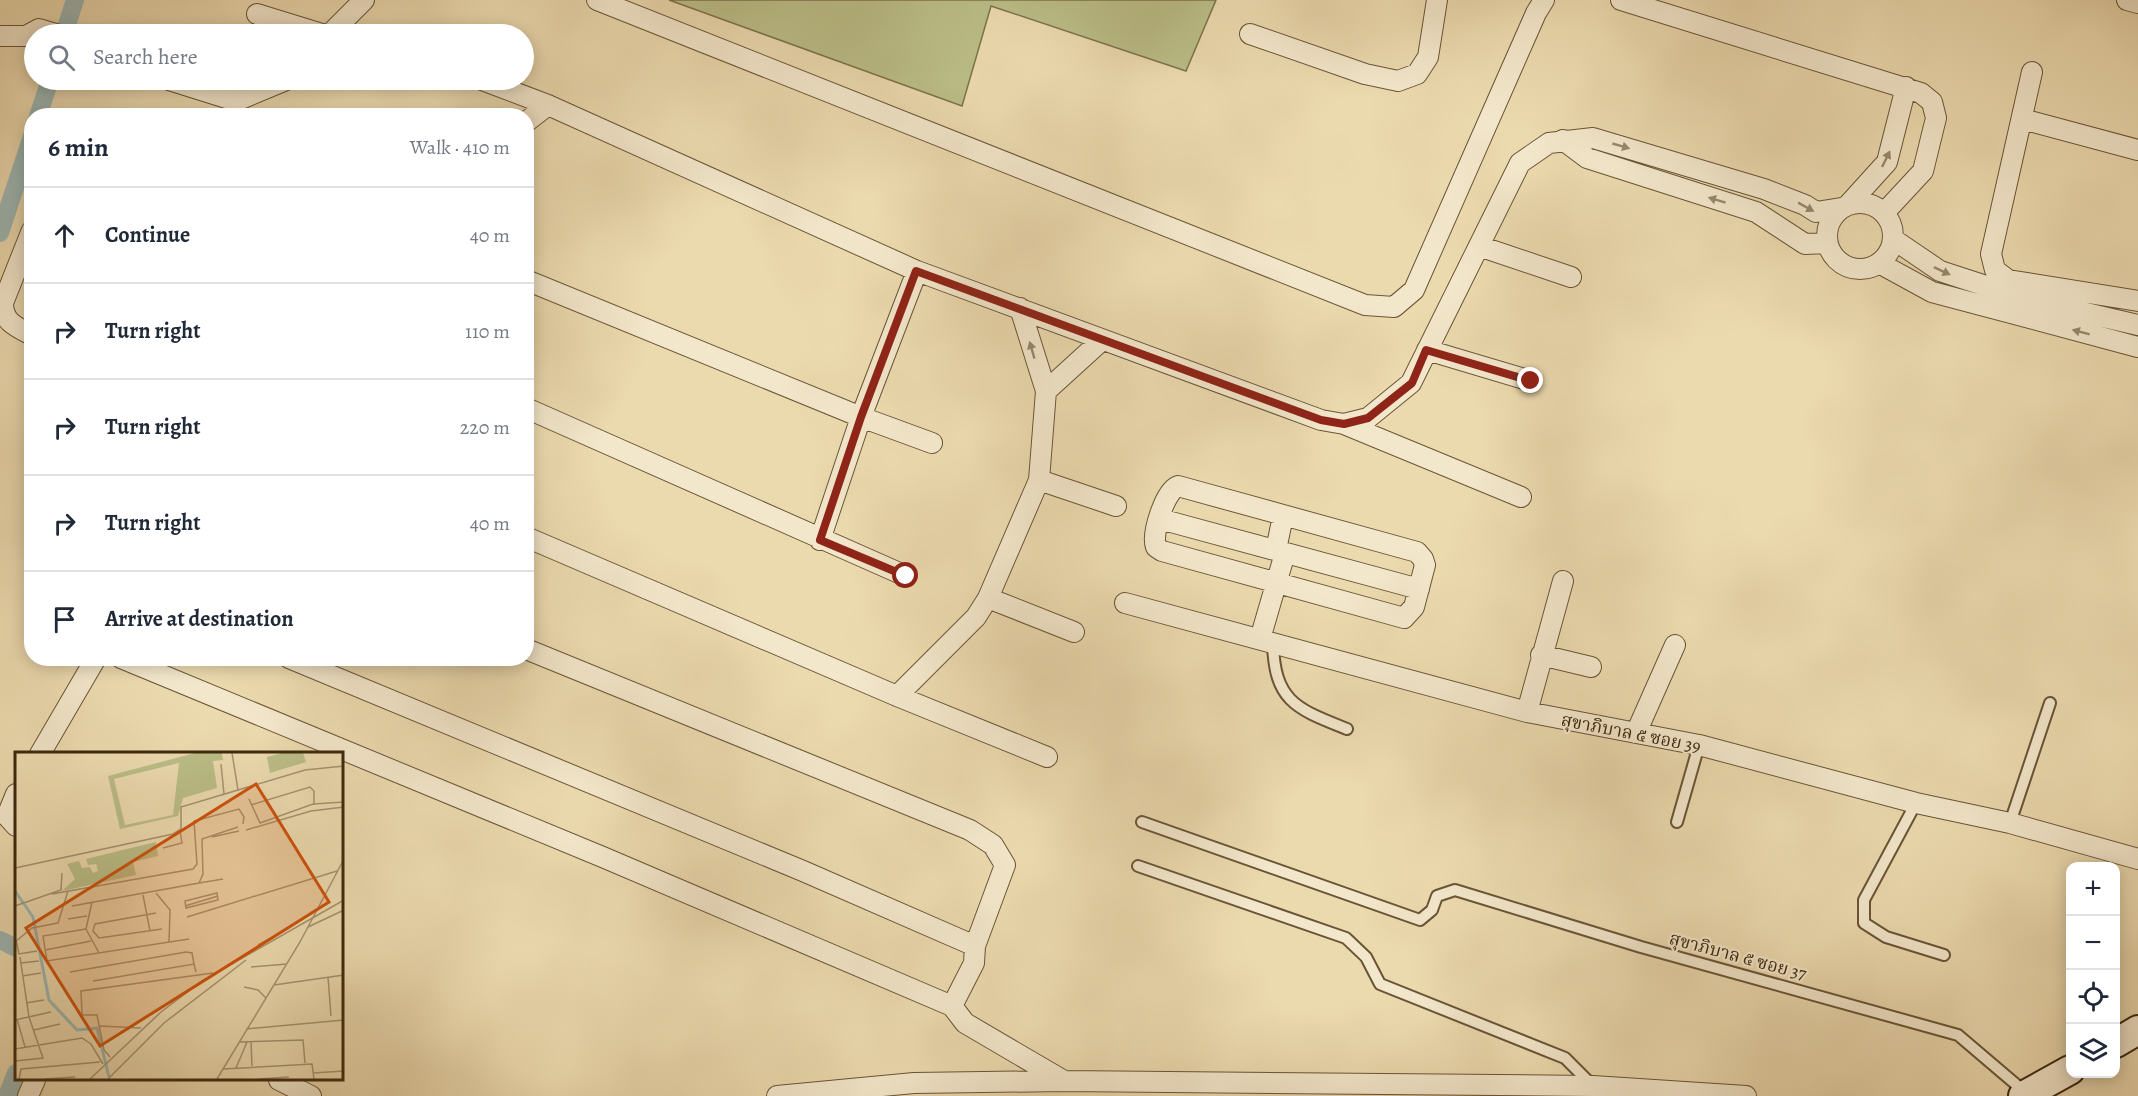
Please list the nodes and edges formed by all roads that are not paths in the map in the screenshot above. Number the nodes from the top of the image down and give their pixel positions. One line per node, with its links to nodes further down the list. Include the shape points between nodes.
1 (364, 0): 10 (street)
2 (597, 0): 4 (street, via 1365,305 1394,307 1414,290)
3 (1437, 0): 11 (street, via 1428,57 1417,74 1398,81 1365,74)
4 (1544, 0)
5 (1621, 0): 15 (street)
6 (2127, 0): 7 (street)
7 (2138, 3)
8 (257, 14): 9 (street)
9 (290, 24)
10 (340, 24)
11 (1250, 34)
12 (0, 36): 13 (street)
13 (24, 37)
14 (2032, 72): 21 (street)
15 (1906, 87): 27 (street, one-way to 15, via 1887,162); 29 (street, via 1932,102 1936,118 1923,171)
16 (201, 90): 17 (street, via 236,101)
17 (262, 90)
18 (508, 90): 19 (street)
19 (548, 105): 20 (street); 35 (street)
20 (534, 116)
21 (2022, 119): 23 (street); 38 (street, via 1991,254 1995,270 2008,280)
22 (1563, 140): 24 (street, one-way to 24, via 1593,138); 25 (street, via 1587,158); 32 (street, via 1549,143 1520,163)
23 (2138, 150)
24 (1684, 163): 25 (street); 26 (street)
25 (1678, 188): 28 (street, one-way to 25)
26 (1764, 189): 27 (street, one-way to 27, via 1816,212); 28 (street)
27 (1845, 206): 29 (street, via 1868,203); 31 (street, via 1828,223)
28 (1755, 212): 31 (street, via 1805,244)
29 (1884, 213): 30 (street)
30 (1893, 239): 34 (street, via 1886,257); 40 (street, one-way to 40, via 1940,271 2026,299)
31 (1827, 243): 34 (street, via 1835,259 1852,268)
32 (1479, 246): 36 (street); 44 (street)
33 (24, 250): 41 (street, via 3,303 3,314)
34 (1879, 263): 43 (street, one-way to 34, via 1932,292)
35 (916, 271): 39 (street); 48 (street)
36 (1571, 277)
37 (534, 283): 48 (street)
38 (2138, 301)
39 (1020, 308): 42 (street); 46 (street, one-way to 39)
40 (2138, 325)
41 (24, 331)
42 (1102, 340): 46 (street); 49 (street, via 1321,420)
43 (2138, 347)
44 (1426, 350): 45 (street); 49 (street, via 1412,383 1389,404 1368,418)
45 (1531, 381)
46 (1046, 391): 51 (street)
47 (534, 412): 57 (street)
48 (861, 417): 50 (street); 57 (street)
49 (1344, 424): 52 (street)
50 (932, 442)
51 (1039, 480): 53 (street); 63 (street)
52 (1521, 497)
53 (1116, 506)
54 (1283, 516): 55 (street, via 1178,486 1165,501); 58 (street); 62 (street, via 1417,552 1425,565)
55 (1160, 519): 58 (street); 61 (street, via 1154,543 1161,551)
56 (534, 540): 74 (street)
57 (820, 540): 59 (street)
58 (1278, 551): 61 (street, via 1283,560); 62 (street)
59 (906, 576)
60 (1563, 581): 69 (street)
61 (1276, 583): 62 (street, via 1404,618 1414,607); 66 (street)
62 (1419, 589)
63 (988, 598): 65 (street); 74 (street, via 976,617)
64 (1125, 603): 66 (street, สุขาภิบาล ๕ ซอย 39)
65 (1074, 632)
66 (1266, 640): 76 (street, สุขาภิบาล ๕ ซอย 39); 77 (lane, via 1283,691 1302,711)
67 (1675, 645): 78 (street)
68 (534, 652): 90 (street, via 970,830 993,845 1005,864)
69 (1541, 655): 73 (street); 76 (street)
70 (91, 666): 80 (street)
71 (140, 666): 92 (street)
72 (308, 666): 90 (street)
73 (1591, 667)
74 (897, 696): 81 (street)
75 (2050, 704): 86 (lane)
76 (1527, 712): 78 (street, สุขาภิบาล ๕ ซอย 39)
77 (1347, 729)
78 (1636, 733): 79 (street, สุขาภิบาล ๕ ซอย 39)
79 (1699, 746): 83 (street, สุขาภิบาล ๕ ซอย 39); 85 (lane)
80 (41, 752)
81 (1047, 758)
82 (15, 796): 87 (street, via 7,816)
83 (1916, 803): 86 (street, สุขาภิบาล ๕ ซอย 39); 91 (lane, via 1864,900 1864,923 1886,937)
84 (1142, 822): 100 (lane, สุขาภิบาล ๕ ซอย 37, via 1420,920 1432,910 1437,896 1455,890 1641,947 1958,1035)
85 (1677, 822)
86 (2010, 823): 88 (street, สุขาภิบาล ๕ ซอย 39)
87 (15, 825)
88 (2138, 859)
89 (1138, 866): 99 (lane, via 1346,938 1366,957 1380,984 1565,1058)
90 (975, 946): 92 (street, via 974,963)
91 (1944, 955)
92 (952, 1006): 98 (street, via 965,1023)
93 (2138, 1030): 94 (main road)
94 (2120, 1040)
95 (2066, 1073): 100 (main road)
96 (35, 1081): 101 (street)
97 (281, 1081): 102 (street)
98 (1064, 1081): 99 (street); 103 (street, via 914,1083)
99 (1593, 1086): 104 (street)
100 (2038, 1093)
101 (28, 1096)
102 (311, 1096)
103 (777, 1096)
104 (1746, 1096)

